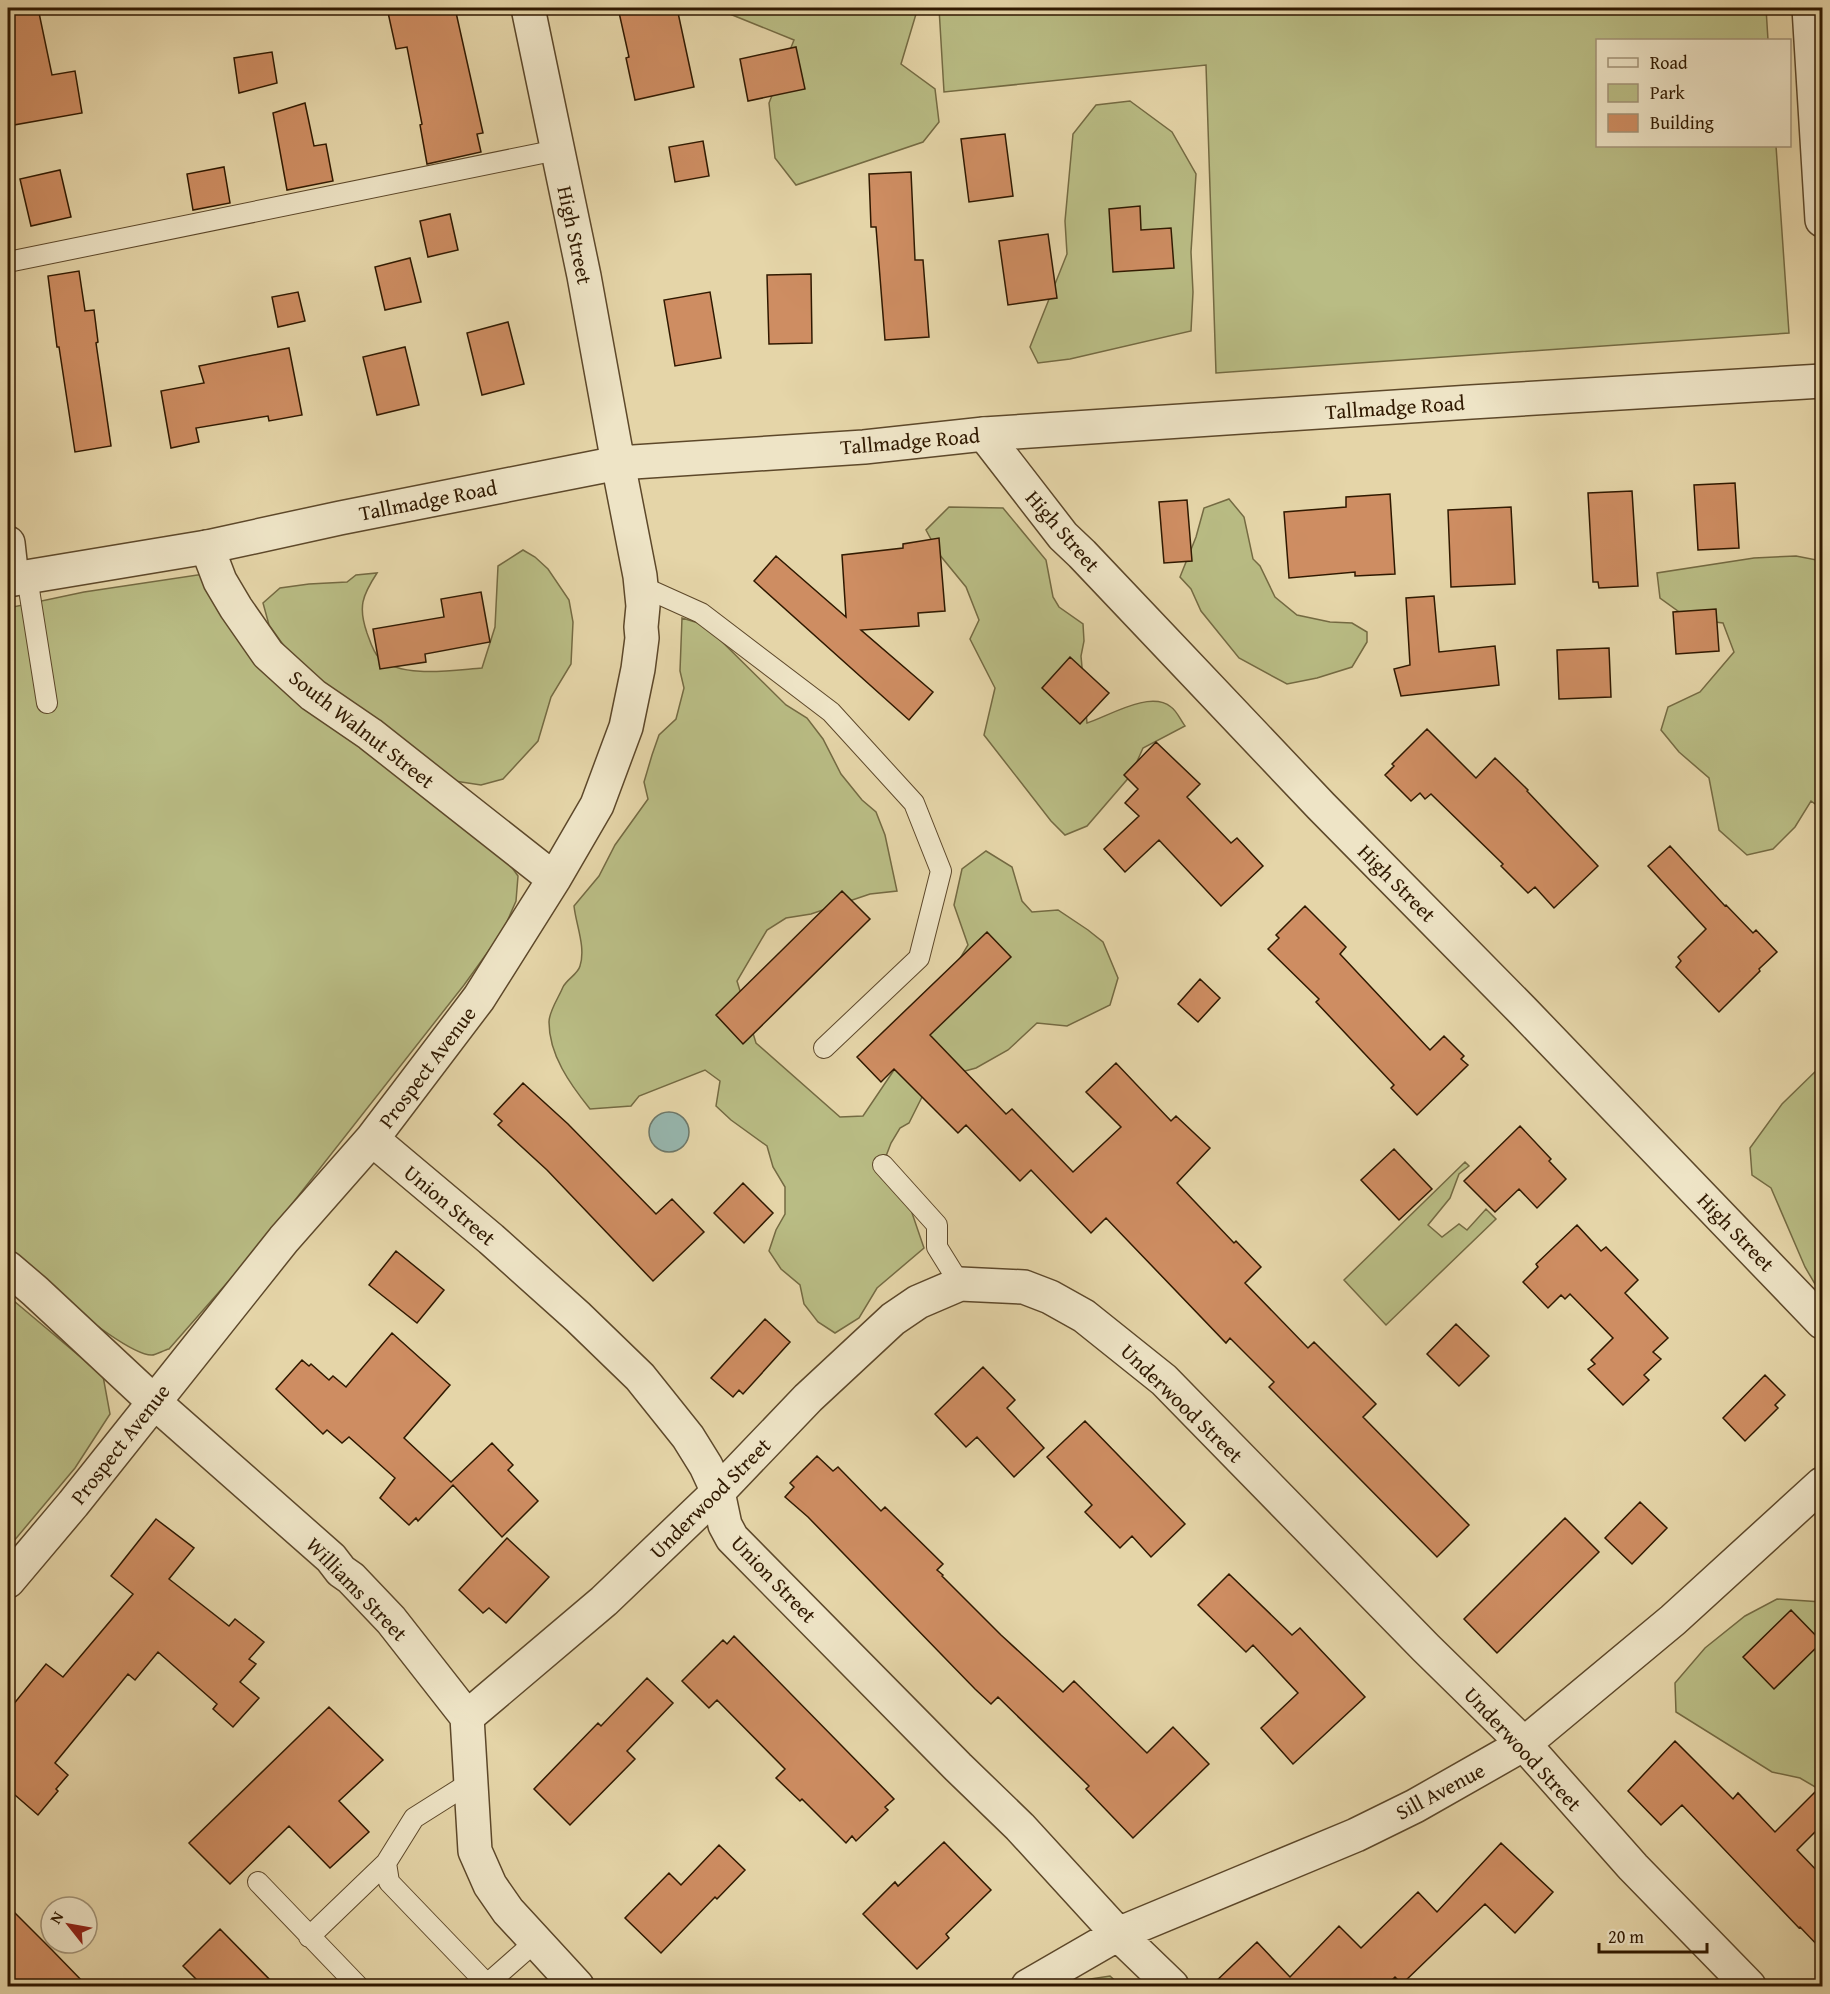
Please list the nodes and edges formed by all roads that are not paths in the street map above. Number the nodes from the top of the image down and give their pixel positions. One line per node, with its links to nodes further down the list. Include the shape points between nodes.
1 (528, 8): 3 (street, High Street)
2 (1809, 8): 4 (street)
3 (557, 150): 5 (lane); 8 (street, High Street)
4 (1822, 220)
5 (8, 262)
6 (1822, 381): 7 (street, Tallmadge Road)
7 (984, 434): 8 (street, Tallmadge Road, via 864,447); 20 (street, High Street, via 1062,536)
8 (618, 463): 10 (street, Tallmadge Road); 12 (street, Prospect Avenue)
9 (8, 543): 11 (street)
10 (207, 547): 11 (street, Tallmadge Road); 14 (street, South Walnut Street, via 220,581 268,654 313,695 370,734)
11 (16, 579): 13 (lane)
12 (641, 586): 14 (street, Prospect Avenue, via 642,638 626,727 597,805); 15 (lane, via 700,613 831,712 914,803 937,861 940,871 919,958)
13 (47, 703)
14 (554, 879): 16 (street, Prospect Avenue, via 478,998)
15 (824, 1048)
16 (372, 1139): 21 (street, Prospect Avenue, via 284,1239); 23 (street, Union Street, via 472,1222 620,1356 688,1437)
17 (883, 1164): 19 (lane, via 937,1225 937,1247)
18 (8, 1268): 21 (street, Williams Street)
19 (960, 1284): 23 (street, Underwood Street, via 918,1302 893,1319 808,1398); 26 (street, Underwood Street, via 1024,1287 1075,1310 1117,1341 1164,1380)
20 (1822, 1322)
21 (153, 1401): 24 (street, Prospect Avenue); 25 (street, Williams Street, via 351,1578 391,1620)
22 (1822, 1484): 26 (street, Sill Avenue, via 1674,1620)
23 (718, 1492): 25 (street, Underwood Street, via 595,1609); 30 (street, Union Street, via 725,1526 732,1538 1020,1827)
24 (8, 1581)
25 (467, 1717): 27 (street)
26 (1524, 1744): 30 (street, Sill Avenue, via 1356,1835); 38 (street, Underwood Street, via 1648,1883)
27 (471, 1782): 28 (lane, via 414,1818); 32 (street, via 475,1851 496,1894)
28 (386, 1863): 31 (lane); 33 (lane, via 389,1882)
29 (258, 1882): 31 (lane)
30 (1118, 1934): 36 (street, Sill Avenue); 37 (street, Union Street)
31 (309, 1937): 34 (lane)
32 (535, 1942): 33 (lane); 35 (street)
33 (486, 1985)
34 (358, 1986)
35 (577, 1986)
36 (1028, 1986)
37 (1172, 1986)
38 (1749, 1986)

